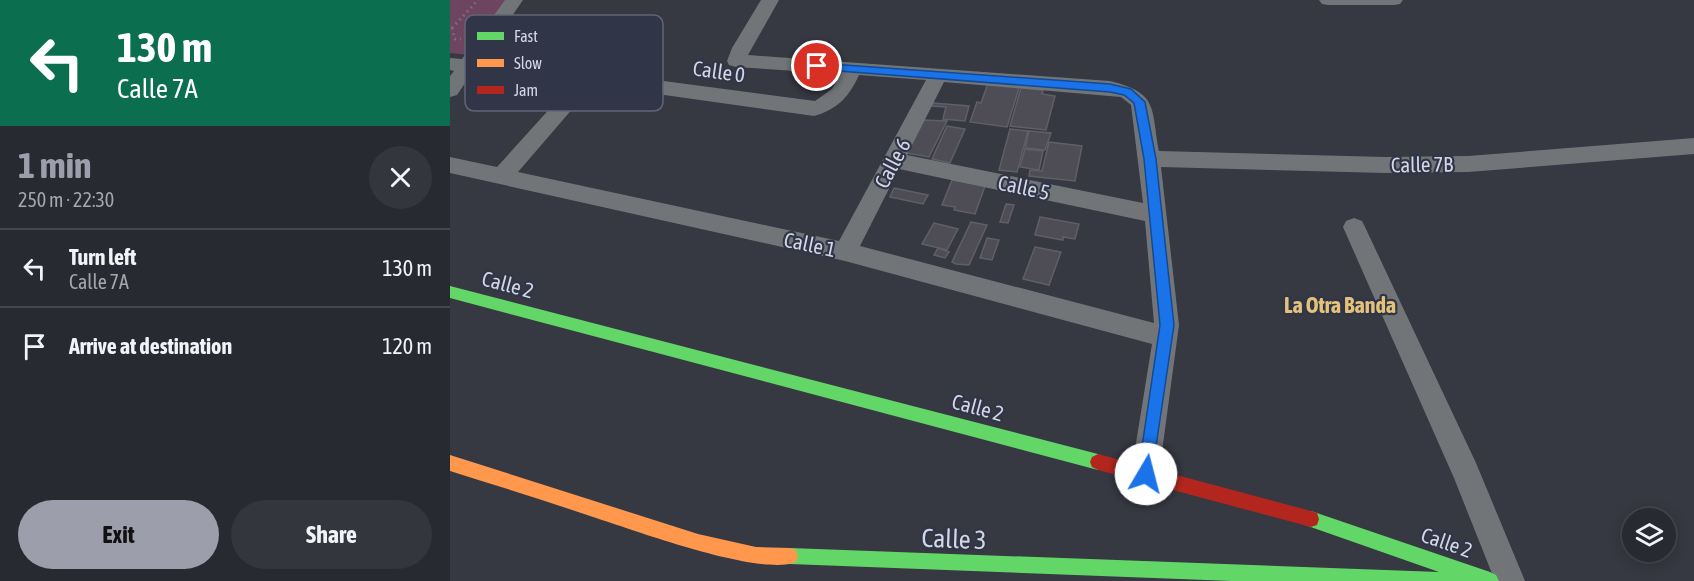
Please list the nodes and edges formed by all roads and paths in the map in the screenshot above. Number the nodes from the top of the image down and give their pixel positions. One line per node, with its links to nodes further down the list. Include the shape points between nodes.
1 (478, 0): 8 (path)
2 (514, 0): 7 (street)
3 (770, 0): 10 (street, via 736,61)
4 (1328, 0): 5 (street)
5 (1347, 0): 6 (street)
6 (1394, 0)
7 (501, 15)
8 (450, 28)
9 (459, 65): 13 (street)
10 (853, 68): 11 (street); 12 (street, Calle 0, via 838,96 814,108)
11 (938, 75): 16 (street, via 1127,92 1140,102); 17 (street, Calle 6)
12 (663, 88)
13 (450, 90)
14 (559, 111): 19 (street)
15 (1694, 146): 16 (street, Calle 7B, via 1456,164)
16 (1150, 159): 20 (street)
17 (893, 160): 20 (street, Calle 5); 22 (street, Calle 6)
18 (450, 165): 19 (street, Calle 1)
19 (501, 177): 22 (street, Calle 1)
20 (1154, 214): 24 (street)
21 (1354, 227): 29 (street, via 1466,473)
22 (845, 252): 24 (street, Calle 1)
23 (450, 292): 26 (street, Calle 2)
24 (1166, 337): 26 (street)
25 (450, 464): 27 (street, Calle 3, via 698,542 756,555)
26 (1146, 474): 28 (street, Calle 2, via 1321,522)
27 (1471, 581)
28 (1490, 581)
29 (1510, 581)

